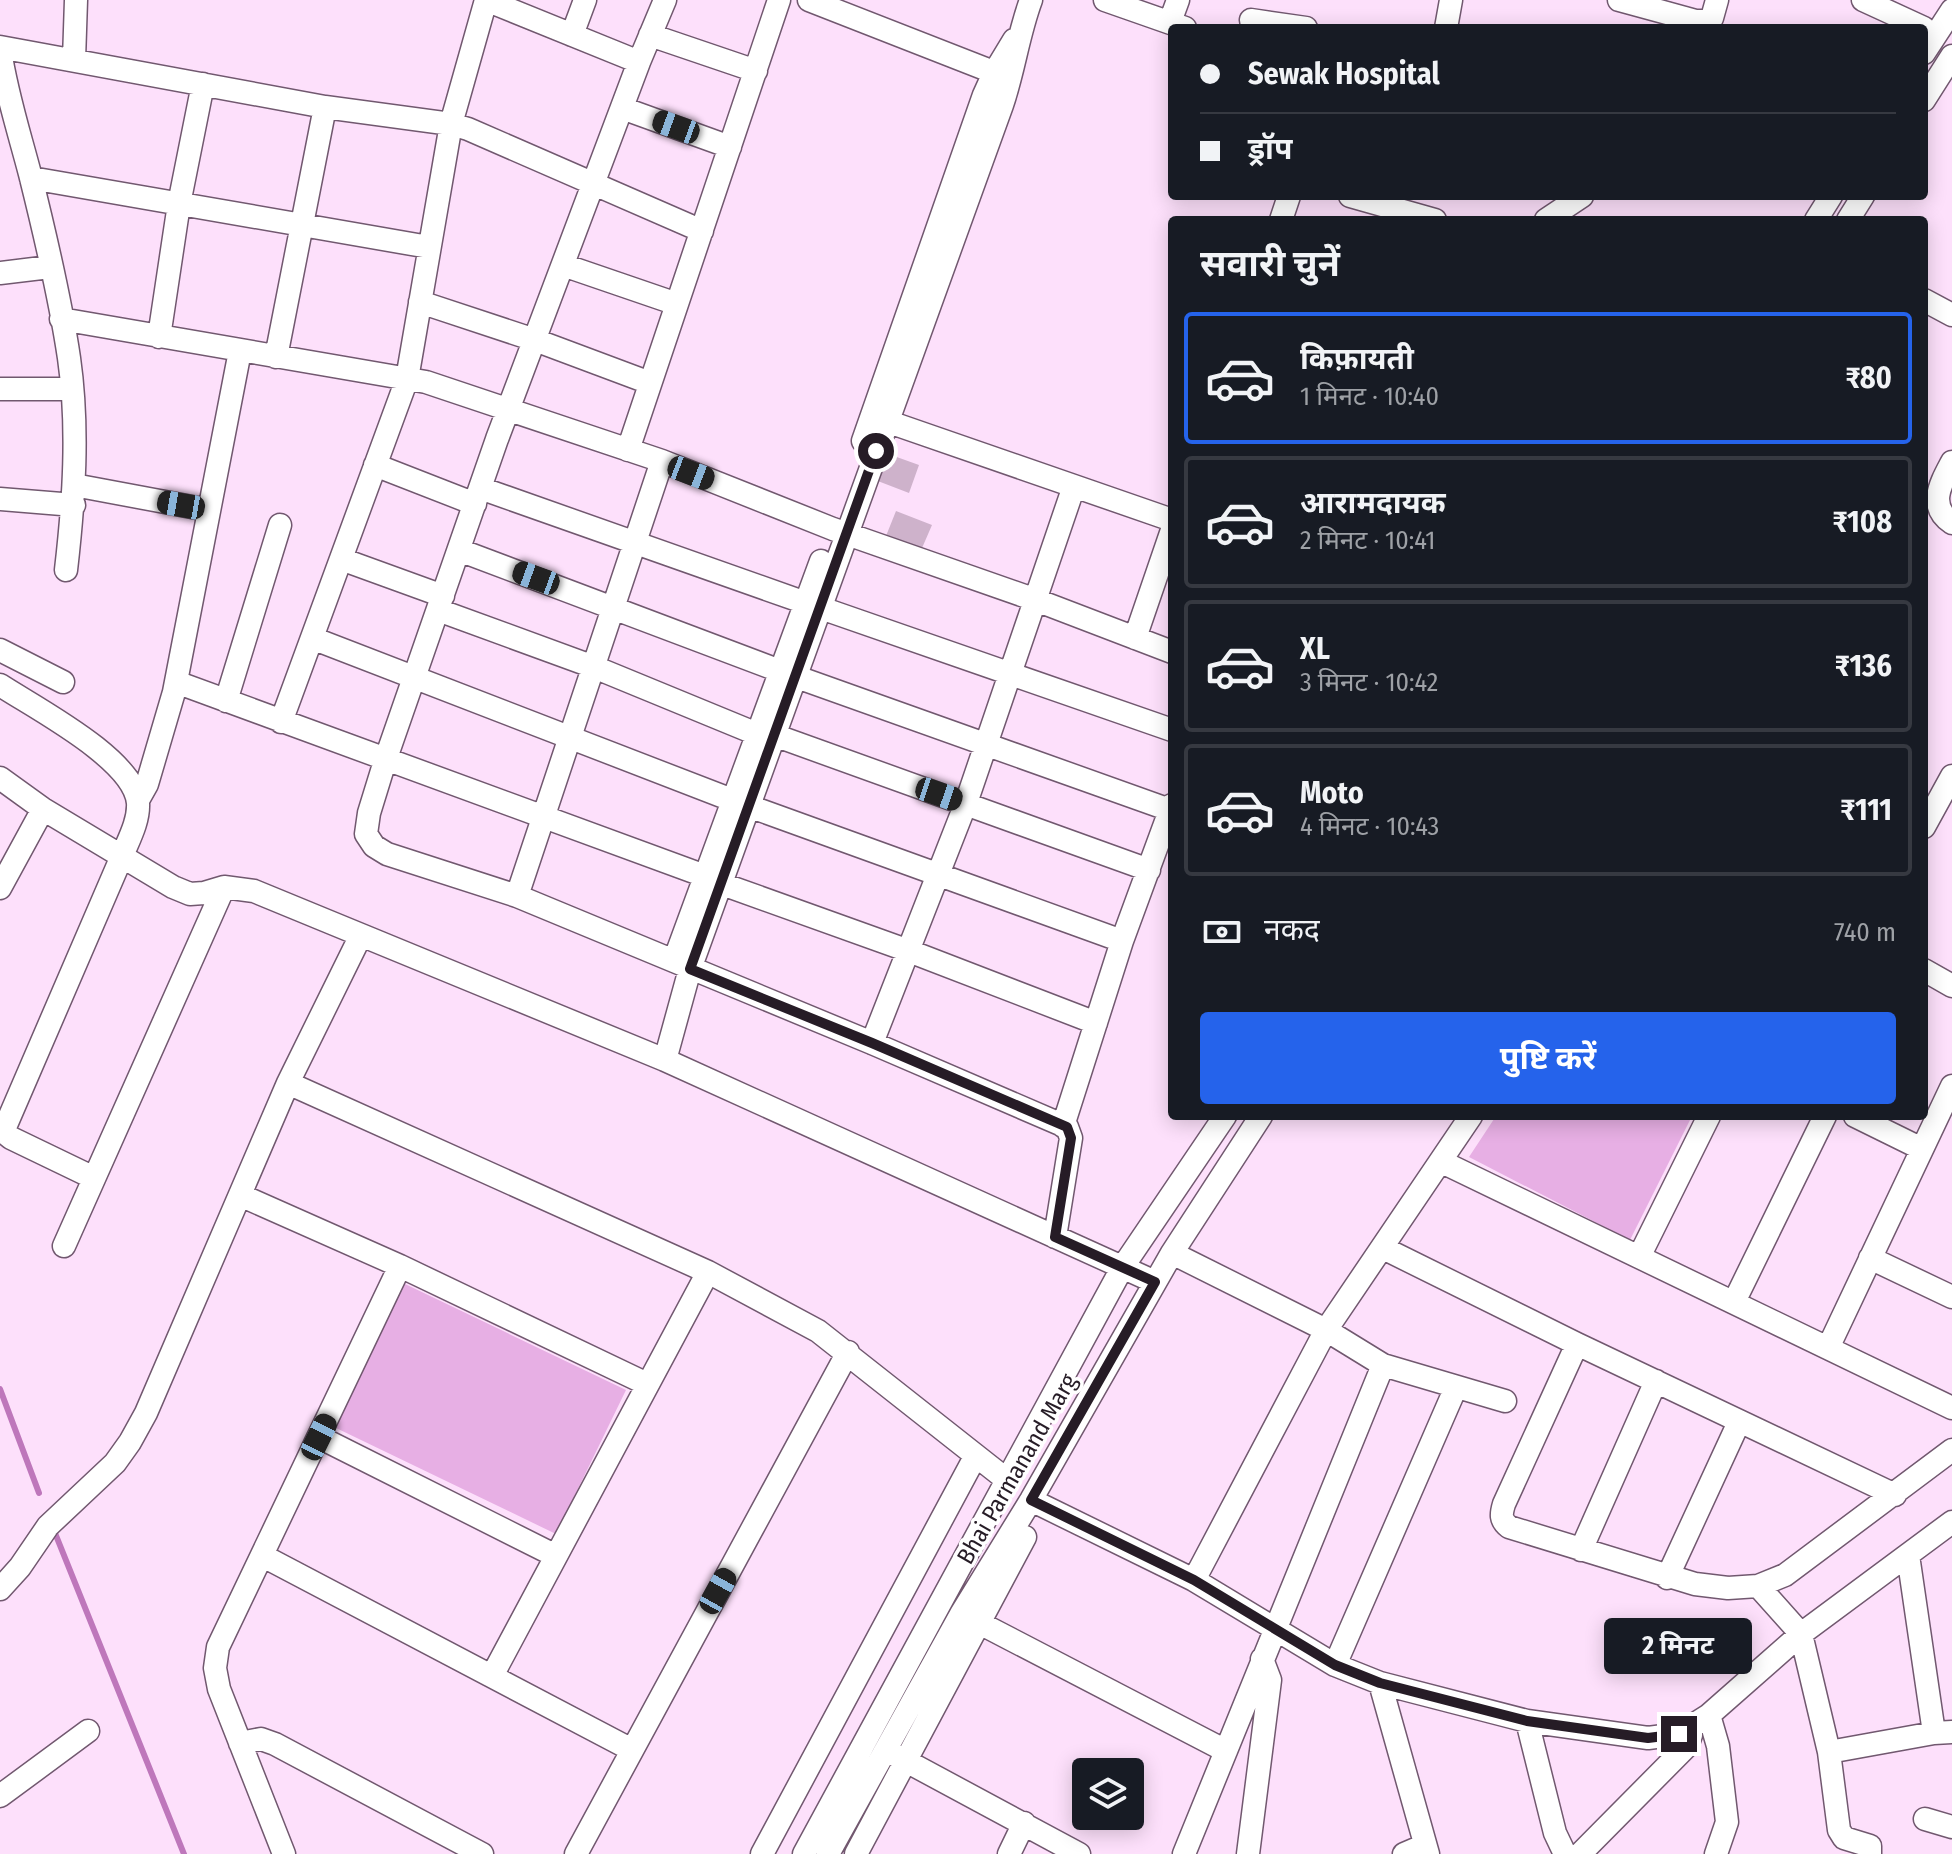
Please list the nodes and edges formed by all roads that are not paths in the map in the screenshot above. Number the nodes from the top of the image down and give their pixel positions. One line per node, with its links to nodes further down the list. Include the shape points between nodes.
1 (76, 0): 26 (street)
2 (486, 0): 22 (street); 34 (street)
3 (585, 0): 22 (street)
4 (665, 0): 23 (street)
5 (779, 0): 28 (street)
6 (809, 0): 29 (street)
7 (1031, 0): 29 (street)
8 (1105, 0): 16 (street)
9 (1178, 0): 17 (street)
10 (1451, 0): 19 (street)
11 (1619, 0): 12 (street, via 1696,21 1712,18)
12 (1717, 0)
13 (1863, 0): 20 (street)
14 (1952, 10): 21 (street)
15 (1252, 16): 18 (street)
16 (1174, 24)
17 (1177, 24)
18 (1288, 24)
19 (1447, 24)
20 (1915, 24)
21 (1928, 30)
22 (572, 35): 27 (street)
23 (650, 35): 27 (street); 28 (street)
24 (0, 48): 26 (street); 36 (street)
25 (1952, 56): 31 (street)
26 (74, 60): 30 (street)
27 (639, 62): 33 (street)
28 (756, 71): 35 (street)
29 (1002, 76): 59 (street)
30 (203, 84): 32 (street); 40 (street)
31 (1928, 94)
32 (325, 107): 34 (street); 44 (street)
33 (622, 108): 35 (street); 37 (street)
34 (451, 124): 37 (street); 46 (street)
35 (730, 147): 45 (street)
36 (31, 178): 40 (street); 48 (street)
37 (594, 183): 45 (street); 47 (street)
38 (1364, 200): 41 (street)
39 (1576, 200): 43 (street)
40 (179, 204): 44 (street); 55 (street)
41 (1391, 208): 42 (street)
42 (1420, 216)
43 (1552, 216)
44 (303, 225): 46 (street); 58 (street)
45 (702, 231): 52 (street)
46 (429, 247): 50 (street)
47 (563, 265): 52 (street); 56 (street)
48 (50, 267): 49 (street); 54 (street)
49 (0, 273)
50 (420, 302): 56 (street); 60 (street)
51 (1928, 302): 53 (street)
52 (677, 304): 61 (street)
53 (1952, 315)
54 (61, 319): 55 (street); 63 (street)
55 (159, 337): 57 (street)
56 (535, 340): 61 (street); 64 (street)
57 (240, 351): 58 (street); 74 (street)
58 (276, 357): 60 (street)
59 (895, 376): 65 (street); 78 (street)
60 (407, 379): 64 (street); 69 (street)
61 (650, 383): 66 (street)
62 (0, 389): 63 (street)
63 (72, 389): 71 (street)
64 (509, 410): 66 (street); 72 (street)
65 (886, 421): 70 (street); 78 (street)
66 (628, 450): 67 (street)
67 (662, 461): 78 (street); 79 (street)
68 (1952, 462): 76 (street, via 1937,496 1939,510)
69 (375, 465): 72 (street); 81 (street)
70 (1074, 486): 75 (street); 84 (street)
71 (74, 495): 73 (street); 74 (street); 83 (street)
72 (478, 496): 79 (street); 80 (street)
73 (0, 499)
74 (208, 510): 97 (street)
75 (1168, 519)
76 (1952, 523)
77 (280, 525): 99 (street)
78 (840, 531): 84 (street); 86 (street)
79 (636, 542): 86 (street); 87 (street)
80 (459, 550): 85 (street); 87 (street)
81 (341, 559): 85 (street); 88 (street)
82 (1166, 565): 89 (street)
83 (66, 570)
84 (1036, 600): 89 (street); 93 (street)
85 (440, 603): 92 (street); 95 (street)
86 (813, 606): 93 (street); 94 (street)
87 (614, 607): 92 (street); 94 (street)
88 (312, 638): 95 (street); 100 (street)
89 (1135, 638): 91 (street)
90 (0, 650): 96 (street)
91 (1168, 650)
92 (594, 667): 102 (street); 103 (street)
93 (1010, 673): 101 (street); 104 (street)
94 (788, 674): 102 (street); 104 (street)
95 (415, 677): 103 (street); 105 (street)
96 (63, 682)
97 (176, 682): 99 (street); 108 (street)
98 (0, 685): 108 (street, via 108,757 133,785)
99 (226, 701): 100 (street)
100 (281, 722): 105 (street)
101 (1168, 729)
102 (765, 735): 109 (street); 110 (street)
103 (571, 736): 109 (street); 114 (street)
104 (987, 743): 110 (street); 111 (street)
105 (385, 761): 114 (street); 122 (street, via 366,834 374,846)
106 (0, 778): 112 (street)
107 (1949, 788): 115 (street)
108 (138, 800): 116 (street, via 138,815)
109 (741, 803): 118 (street); 119 (street)
110 (966, 803): 117 (street); 118 (street)
111 (1168, 807)
112 (43, 809): 116 (street); 120 (street)
113 (1168, 816): 117 (street)
114 (544, 817): 119 (street); 122 (street)
115 (1928, 821)
116 (122, 856): 121 (street, via 190,894); 141 (street)
117 (1149, 870): 124 (street)
118 (939, 873): 124 (street); 125 (street)
119 (713, 880): 125 (street); 126 (street)
120 (2, 882)
121 (224, 887): 123 (street, via 254,891); 144 (street)
122 (517, 896): 126 (street)
123 (360, 937): 131 (street); 132 (street)
124 (1122, 941): 129 (street)
125 (909, 951): 129 (street); 130 (street)
126 (682, 965): 130 (street); 131 (street)
127 (1928, 972): 128 (street)
128 (1952, 986)
129 (1096, 1023): 140 (street)
130 (872, 1043): 140 (street)
131 (665, 1060): 146 (street)
132 (288, 1083): 145 (street); 154 (street)
133 (1952, 1086): 142 (street)
134 (1222, 1120): 153 (street, Bhai Parmanand Marg)
135 (1258, 1120): 149 (street, Bhai Parmanand Marg)
136 (1468, 1120): 143 (street)
137 (1707, 1120): 150 (street)
138 (1823, 1120): 157 (street)
139 (1863, 1120): 142 (street)
140 (1063, 1126): 146 (street, via 1071,1138)
141 (1, 1130): 144 (street)
142 (1922, 1149): 151 (street)
143 (1442, 1162): 148 (street); 150 (street)
144 (94, 1178): 147 (street)
145 (240, 1195): 152 (street); 183 (street, via 130,1442 48,1526)
146 (1055, 1237): 153 (street)
147 (64, 1246)
148 (1383, 1248): 158 (street); 159 (street)
149 (1172, 1253): 155 (street, Bhai Parmanand Marg); 158 (street)
150 (1639, 1257): 157 (street)
151 (1870, 1258): 156 (street); 160 (street)
152 (400, 1266): 164 (street); 169 (street)
153 (1122, 1268): 155 (street); 172 (street, Bhai Parmanand Marg)
154 (708, 1272): 161 (street); 164 (street)
155 (1155, 1282): 174 (street, Bhai Parmanand Marg)
156 (1952, 1297)
157 (1734, 1302): 160 (street)
158 (1326, 1330): 162 (street); 181 (street)
159 (1577, 1344): 163 (street); 176 (street, via 1501,1513 1509,1527)
160 (1828, 1348): 167 (street)
161 (848, 1352): 171 (street); 197 (street)
162 (1383, 1365): 165 (street); 185 (street)
163 (1656, 1381): 168 (street); 176 (street)
164 (647, 1384): 179 (street)
165 (1456, 1387): 166 (street); 188 (street)
166 (1505, 1401)
167 (1952, 1408)
168 (1739, 1422): 173 (street); 180 (street)
169 (319, 1437): 178 (street); 179 (street)
170 (1952, 1450): 173 (street)
171 (975, 1457): 172 (street); 209 (street)
172 (1007, 1480): 210 (street, Bhai Parmanand Marg)
173 (1895, 1495): 182 (street, via 1785,1575)
174 (1037, 1502): 181 (street); 184 (street, Bhai Parmanand Marg)
175 (1952, 1522): 177 (street)
176 (1581, 1550): 180 (street)
177 (1908, 1555): 186 (street); 194 (street)
178 (263, 1556): 189 (street); 195 (street, via 216,1657 219,1689)
179 (556, 1556): 189 (street)
180 (1667, 1578): 182 (street, via 1728,1588)
181 (1194, 1580): 185 (street)
182 (1758, 1586): 186 (street)
183 (0, 1589)
184 (970, 1618): 196 (street, Bhai Parmanand Marg); 198 (street); 200 (street)
185 (1274, 1630): 187 (street); 188 (street)
186 (1801, 1634): 192 (street); 199 (street)
187 (1262, 1659): 198 (street); 216 (street, via 1270,1680)
188 (1335, 1665): 190 (street)
189 (492, 1676): 197 (street)
190 (1380, 1683): 191 (street); 205 (street)
191 (1527, 1721): 192 (street, via 1648,1738 1679,1734); 218 (street)
192 (1700, 1721): 219 (street, via 1687,1746); 220 (street, via 1718,1746 1727,1822)
193 (88, 1731): 201 (street)
194 (1943, 1732): 199 (street)
195 (240, 1743): 206 (street); 207 (street, via 261,1739 275,1744)
196 (885, 1749): 200 (street); 211 (street, Bhai Parmanand Marg)
197 (632, 1750): 208 (street)
198 (1226, 1751): 215 (street)
199 (1829, 1752): 221 (street, via 1839,1830 1844,1838 1870,1846)
200 (907, 1761): 203 (street); 212 (street)
201 (0, 1796)
202 (1925, 1819): 204 (street)
203 (1024, 1823): 213 (street); 214 (street)
204 (1952, 1827)
205 (1426, 1850): 217 (street)
206 (284, 1854)
207 (482, 1854)
208 (576, 1854)
209 (762, 1854)
210 (804, 1854)
211 (828, 1854)
212 (856, 1854)
213 (1009, 1854)
214 (1079, 1854)
215 (1184, 1854)
216 (1248, 1854)
217 (1404, 1854)
218 (1565, 1854)
219 (1580, 1854)
220 (1716, 1854)
221 (1870, 1854)

